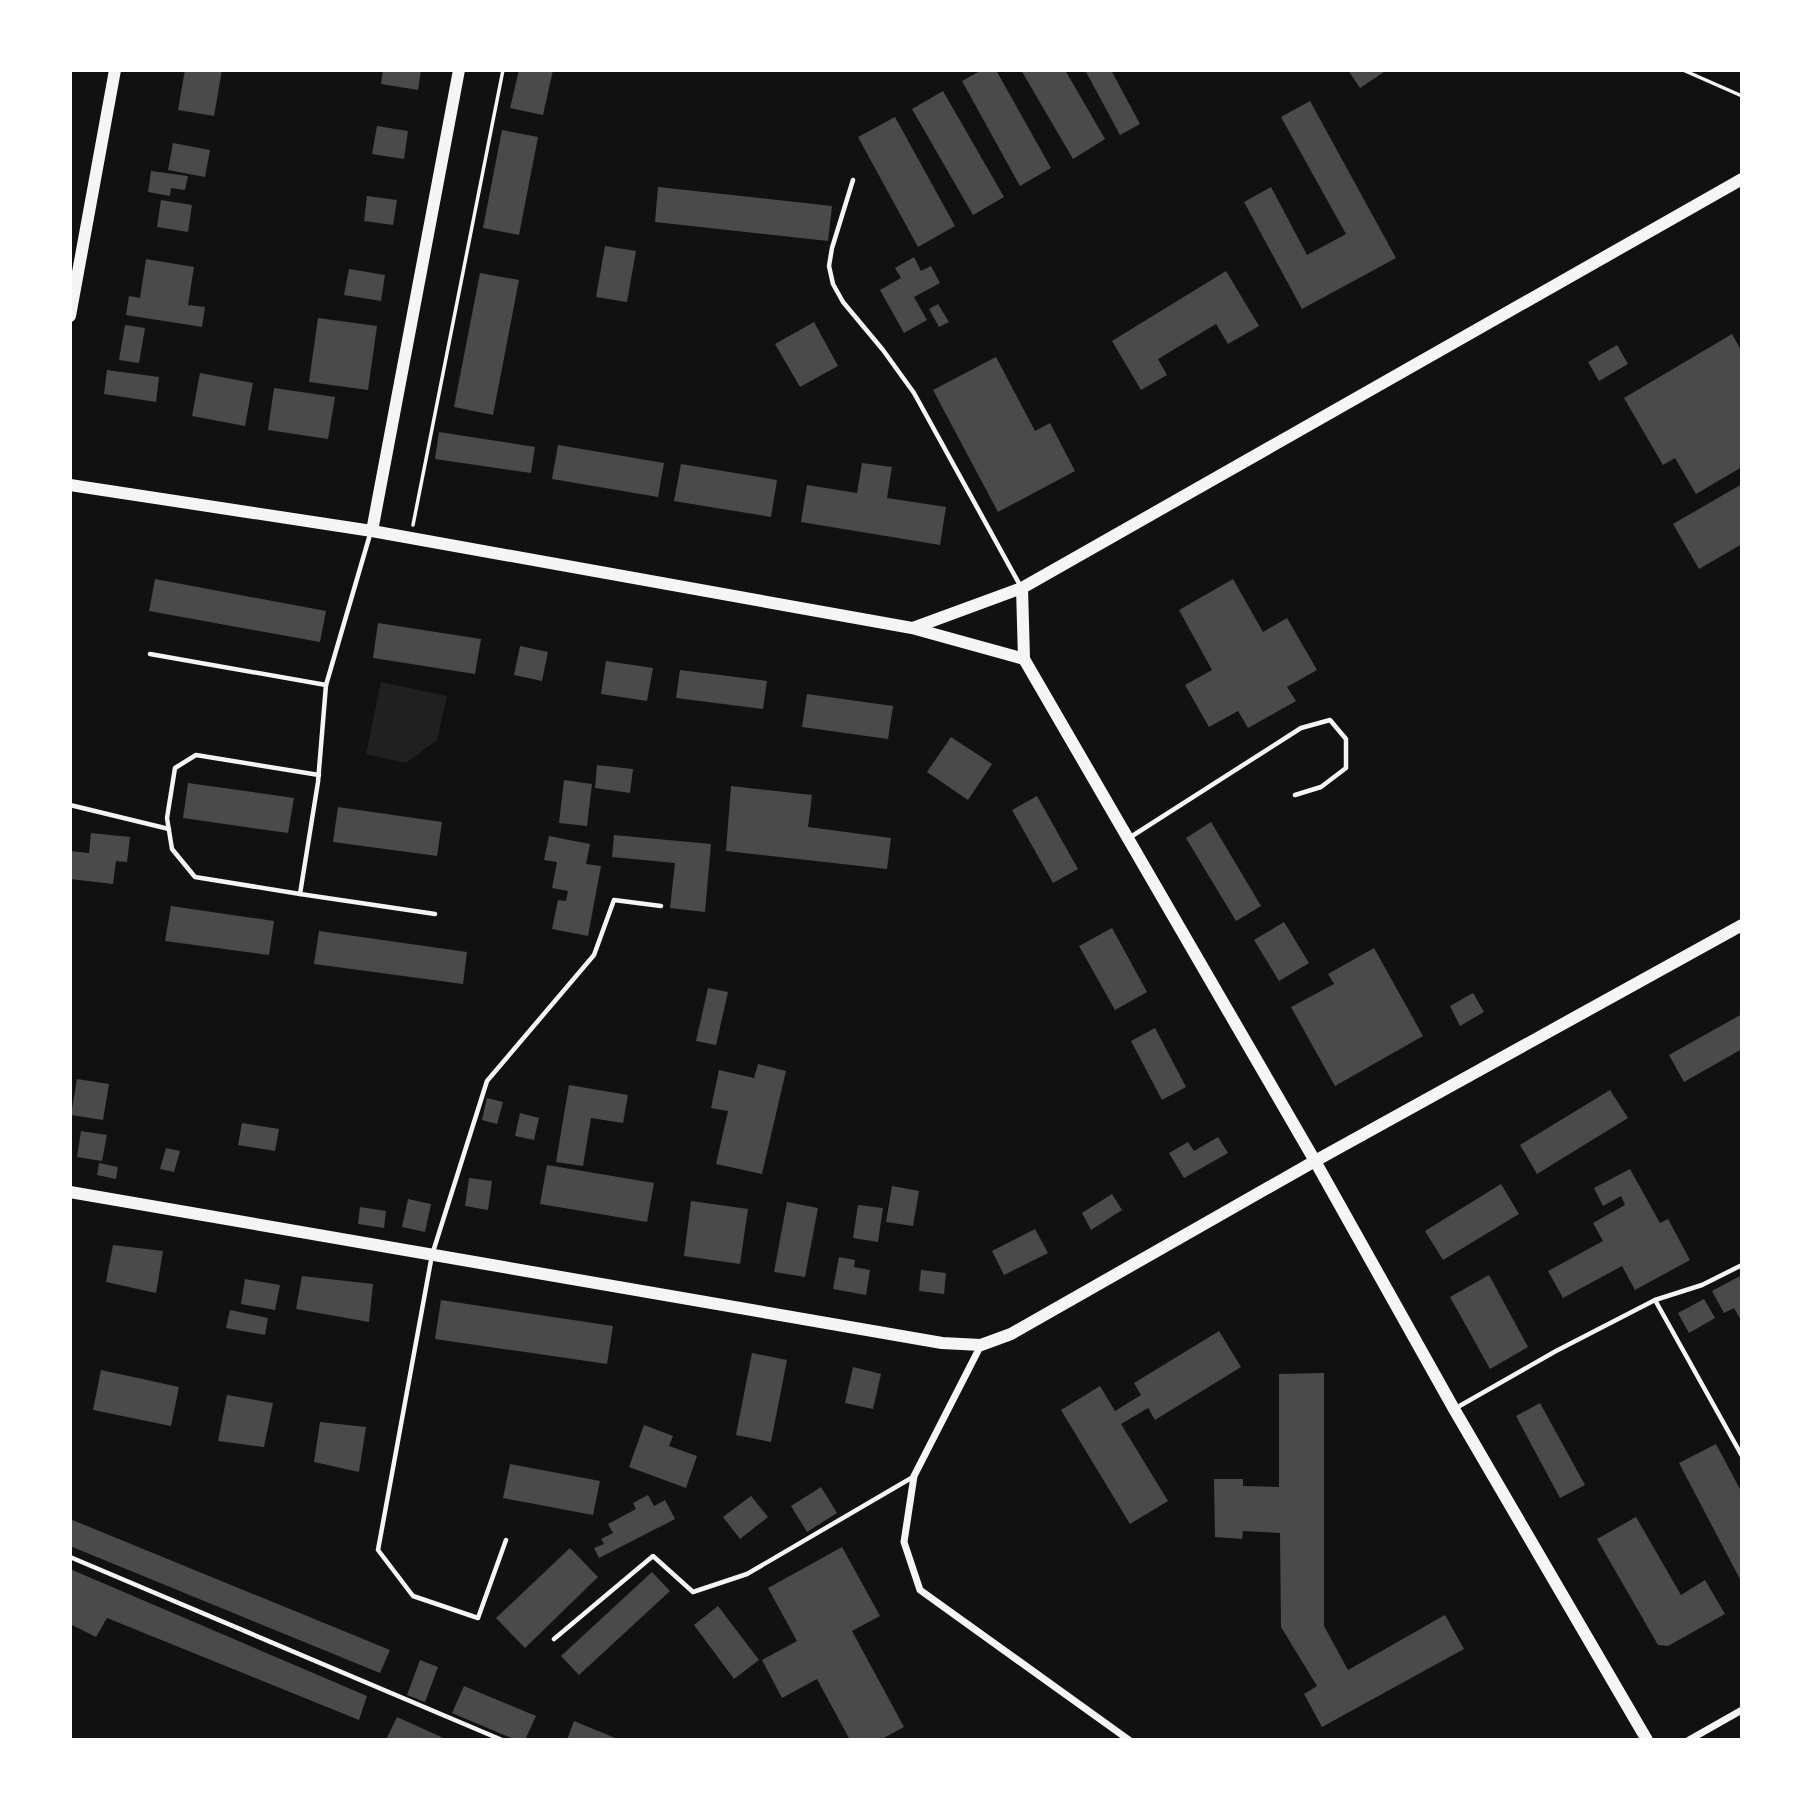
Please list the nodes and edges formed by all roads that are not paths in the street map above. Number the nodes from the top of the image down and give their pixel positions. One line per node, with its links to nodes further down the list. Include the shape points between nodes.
1 (115, 70): 5 (street)
2 (459, 70): 7 (street)
3 (1742, 179): 8 (street)
4 (853, 180): 8 (lane, via 832,248 833,284 914,393)
5 (70, 316)
6 (70, 485): 7 (street)
7 (372, 531): 9 (street); 12 (lane)
8 (1022, 588): 9 (street); 11 (street)
9 (912, 628): 11 (street)
10 (150, 654): 12 (lane)
11 (1024, 659): 17 (street)
12 (326, 685): 13 (lane)
13 (318, 775): 16 (lane, via 196,755 176,768); 18 (lane)
14 (1295, 795): 17 (lane, via 1321,787 1346,768 1346,739 1330,720 1301,728)
15 (70, 805): 16 (lane)
16 (169, 830): 18 (lane, via 172,849 195,877)
17 (1128, 839): 22 (street)
18 (300, 894): 20 (lane)
19 (661, 906): 24 (lane, via 614,900 594,955 487,1081)
20 (435, 914)
21 (1742, 925): 22 (street)
22 (1315, 1161): 27 (street, via 1011,1334); 28 (street)
23 (70, 1192): 24 (street)
24 (432, 1255): 27 (street, via 943,1343); 31 (lane, via 377,1550 413,1596 478,1618)
25 (1742, 1265): 26 (lane, via 1702,1285)
26 (1655, 1300): 28 (lane); 29 (lane)
27 (981, 1345): 30 (street)
28 (1454, 1409): 37 (street)
29 (1742, 1456)
30 (914, 1476): 33 (lane, via 747,1574 692,1592 653,1556); 36 (street, via 904,1542 920,1590)
31 (506, 1540)
32 (70, 1557): 35 (lane)
33 (554, 1639)
34 (1742, 1710): 38 (street)
35 (502, 1740)
36 (1129, 1740)
37 (1647, 1740)
38 (1689, 1740)

